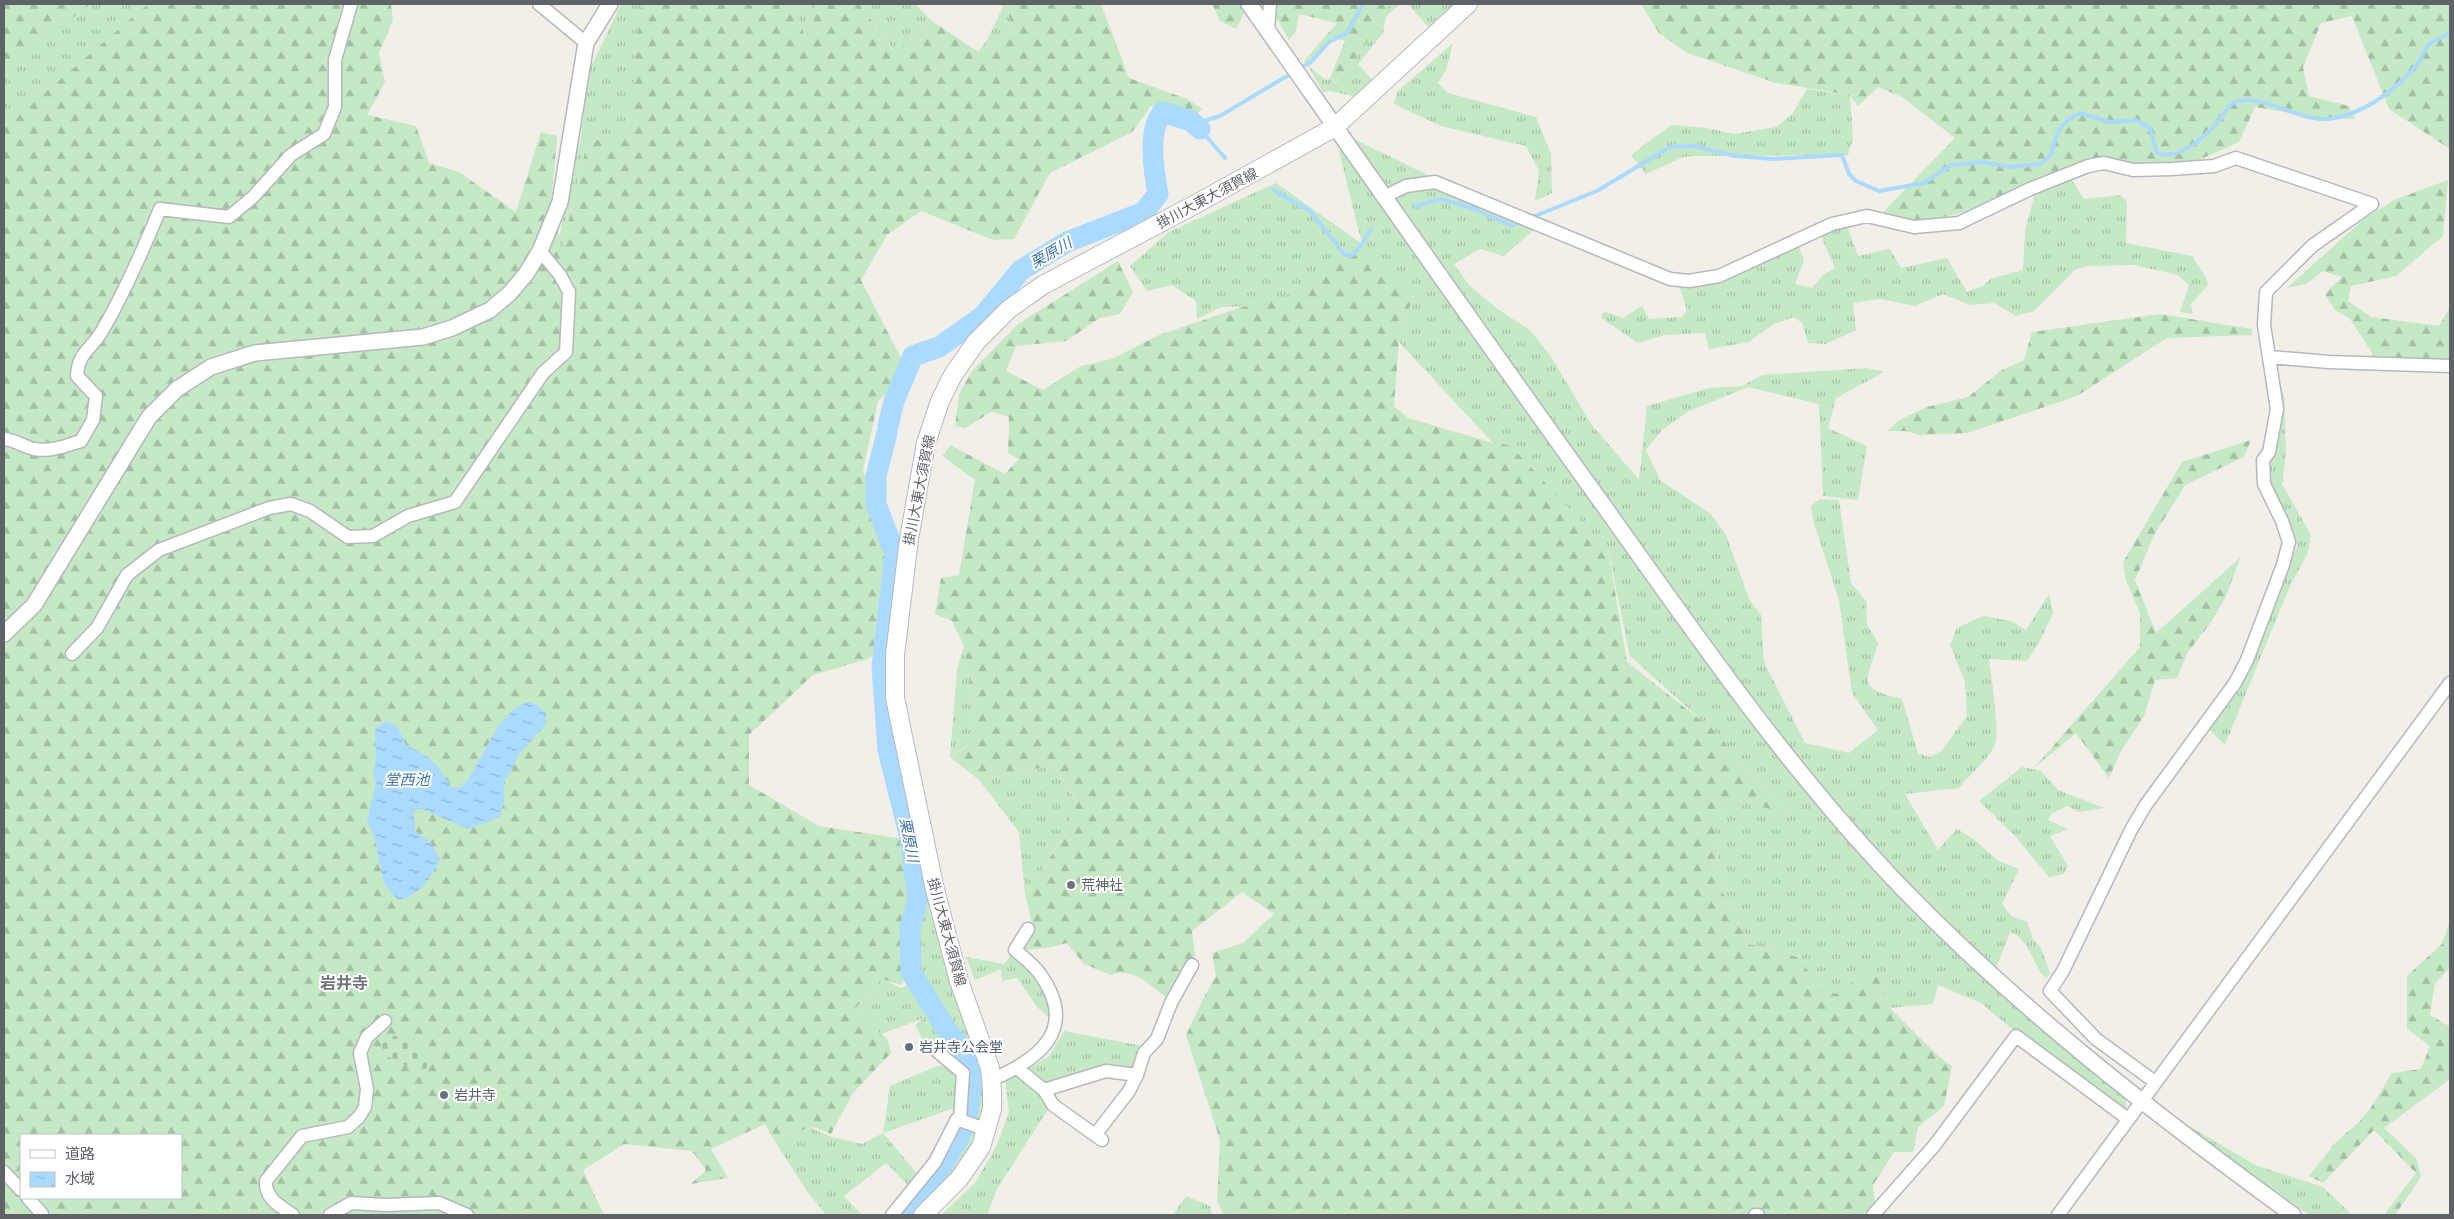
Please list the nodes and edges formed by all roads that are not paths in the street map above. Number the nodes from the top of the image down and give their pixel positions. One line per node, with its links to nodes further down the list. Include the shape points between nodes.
1 (351, 4): 14 (street, via 335,60 335,107 324,134 291,155 253,197 229,217 160,208 142,253 101,332 78,362 77,376 96,396 93,420 81,441 55,450 33,449)
2 (539, 4): 8 (street)
3 (610, 4): 8 (street)
4 (1249, 4): 7 (street)
5 (1270, 4): 7 (street)
6 (1468, 4): 9 (main road, 掛川大東大須賀線)
7 (1268, 30): 9 (street)
8 (586, 43): 11 (street, via 560,202)
9 (1335, 128): 10 (street); 24 (main road, 掛川大東大須賀線, via 1036,290 1009,309 976,342 940,401 926,443 909,539 895,655 895,698 934,890)
10 (1384, 197): 12 (street, via 1406,186 1435,182 1670,279 1689,281 1719,276 1832,224 1866,216 1914,226 1958,223 2088,166 2104,163 2133,170 2172,169 2214,166 2236,158 2372,204 2312,246 2266,292 2264,325); 27 (street, via 1690,628 1796,767 1904,890 1996,979 2030,1011)
11 (540, 250): 15 (street, via 510,293 490,310 452,328 422,337 255,353 211,367 176,389 149,417 34,605); 16 (street, via 560,275 568,292 566,352 543,373 455,502 408,516 372,536 348,537 310,511 291,504 269,508 159,550 127,575 98,628)
12 (2270, 357): 13 (street); 25 (street, via 2277,408 2269,452 2263,460 2264,484 2289,542 2283,565 2235,683 2145,806 2050,991 2096,1040)
13 (2450, 366)
14 (4, 439)
15 (4, 634)
16 (72, 654)
17 (2450, 683): 25 (street)
18 (1028, 929): 22 (street, via 1015,950 1040,973 1053,998 1057,1020 1048,1042)
19 (1192, 965): 23 (street, via 1171,1003 1157,1039 1144,1053)
20 (385, 1021): 34 (street, via 367,1037 360,1053 367,1090 365,1107 359,1117 348,1127 302,1136 266,1181 271,1199)
21 (938, 1052): 29 (street, via 963,1073)
22 (1017, 1068): 24 (street); 26 (street)
23 (1137, 1075): 26 (street, via 1106,1071); 26 (street, via 1098,1137 1053,1104)
24 (991, 1080): 29 (main road, 掛川大東大須賀線, via 992,1109)
25 (2155, 1082): 27 (street)
26 (1044, 1090)
27 (2142, 1101): 28 (street); 41 (street)
28 (2128, 1119): 39 (street, via 2016,1036 1934,1146); 40 (street)
29 (969, 1123): 37 (street); 38 (main road, 掛川大東大須賀線, via 981,1147 959,1179)
30 (4, 1172): 31 (street)
31 (20, 1189)
32 (29, 1199): 33 (street)
33 (42, 1214)
34 (293, 1215)
35 (330, 1215): 36 (street, via 351,1203 439,1204)
36 (467, 1215)
37 (892, 1215)
38 (923, 1215)
39 (1873, 1215)
40 (2058, 1215)
41 (2293, 1215)

